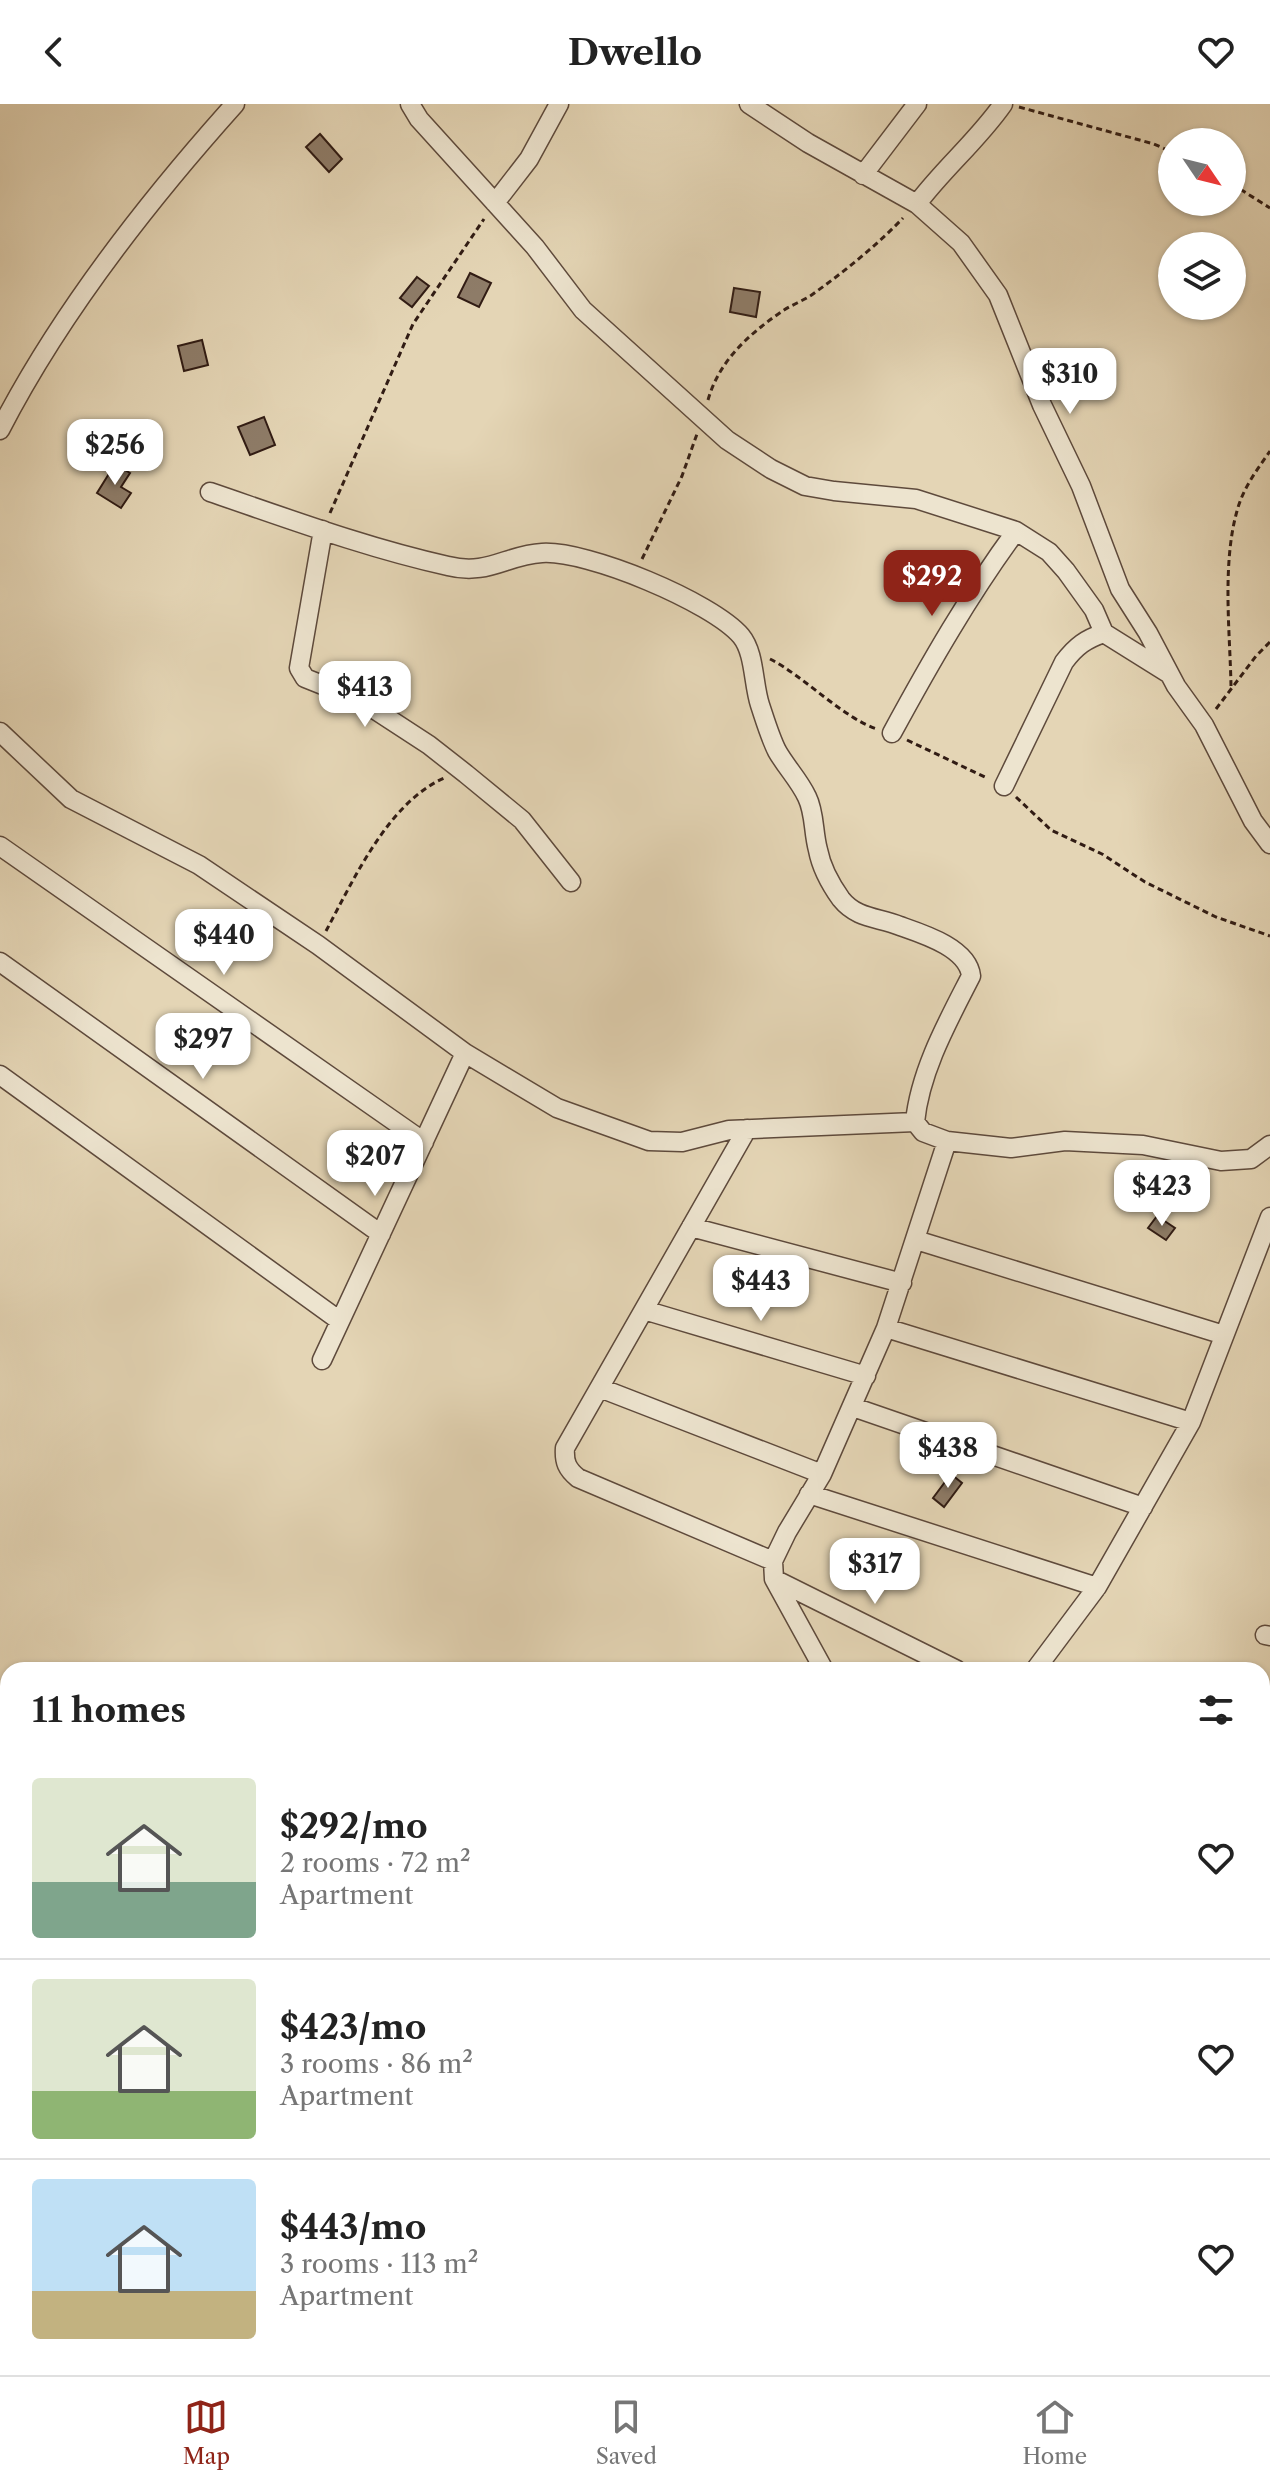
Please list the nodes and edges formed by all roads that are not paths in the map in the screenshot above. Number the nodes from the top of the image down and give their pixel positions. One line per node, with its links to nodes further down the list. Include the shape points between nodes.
1 (235, 104): 10 (street, via 196,147 68,317)
2 (410, 104): 8 (street)
3 (559, 104): 8 (street, via 529,159)
4 (749, 104): 7 (street)
5 (917, 104): 7 (street)
6 (1003, 104): 9 (street)
7 (863, 175): 9 (street)
8 (495, 203): 13 (street, via 583,310 727,440 771,469 805,486 916,499)
9 (917, 204): 15 (street, via 961,243 998,295 1081,486 1114,577)
10 (0, 430)
11 (210, 492): 12 (street)
12 (323, 530): 21 (street, via 299,668 305,678 360,700 466,774 522,820); 25 (street, via 450,567 479,570 542,553 570,554 634,574 741,636 777,750 808,799 818,850 842,900 861,917 898,924 941,943 970,967 971,976 931,1063)
13 (1016, 531): 14 (street, via 1049,552 1066,571); 17 (street, via 946,634)
14 (1104, 633): 15 (street); 18 (street, via 1075,647 1064,662)
15 (1168, 673): 19 (street, via 1204,725)
16 (0, 733): 23 (street, via 71,799 199,865)
17 (892, 733)
18 (1004, 786)
19 (1270, 844)
20 (0, 846): 28 (street)
21 (571, 882)
22 (0, 962): 32 (street)
23 (465, 1053): 26 (street, via 557,1108 649,1141 682,1142); 28 (street)
24 (0, 1075): 36 (street)
25 (915, 1122): 26 (street); 27 (street, via 923,1132)
26 (747, 1129): 31 (street)
27 (947, 1141): 29 (street, via 1011,1148 1065,1141 1143,1145 1221,1161 1251,1159); 33 (street)
28 (424, 1142): 32 (street)
29 (1270, 1145)
30 (1270, 1217): 38 (street)
31 (691, 1227): 34 (street); 35 (street)
32 (381, 1234): 36 (street)
33 (916, 1240): 34 (street); 38 (street)
34 (902, 1283): 37 (street)
35 (644, 1310): 40 (street); 41 (street)
36 (340, 1321): 39 (street)
37 (886, 1328): 40 (street); 43 (street)
38 (1224, 1335): 43 (street)
39 (322, 1360)
40 (866, 1376): 42 (street)
41 (600, 1388): 44 (street); 47 (street, via 565,1448 569,1470)
42 (853, 1407): 44 (street); 46 (street)
43 (1191, 1422): 46 (street)
44 (822, 1474): 45 (street)
45 (809, 1494): 47 (street); 48 (street)
46 (1143, 1507): 48 (street)
47 (774, 1570): 49 (street); 50 (street)
48 (1097, 1587): 51 (street)
49 (820, 1662)
50 (942, 1662)
51 (1041, 1662)

